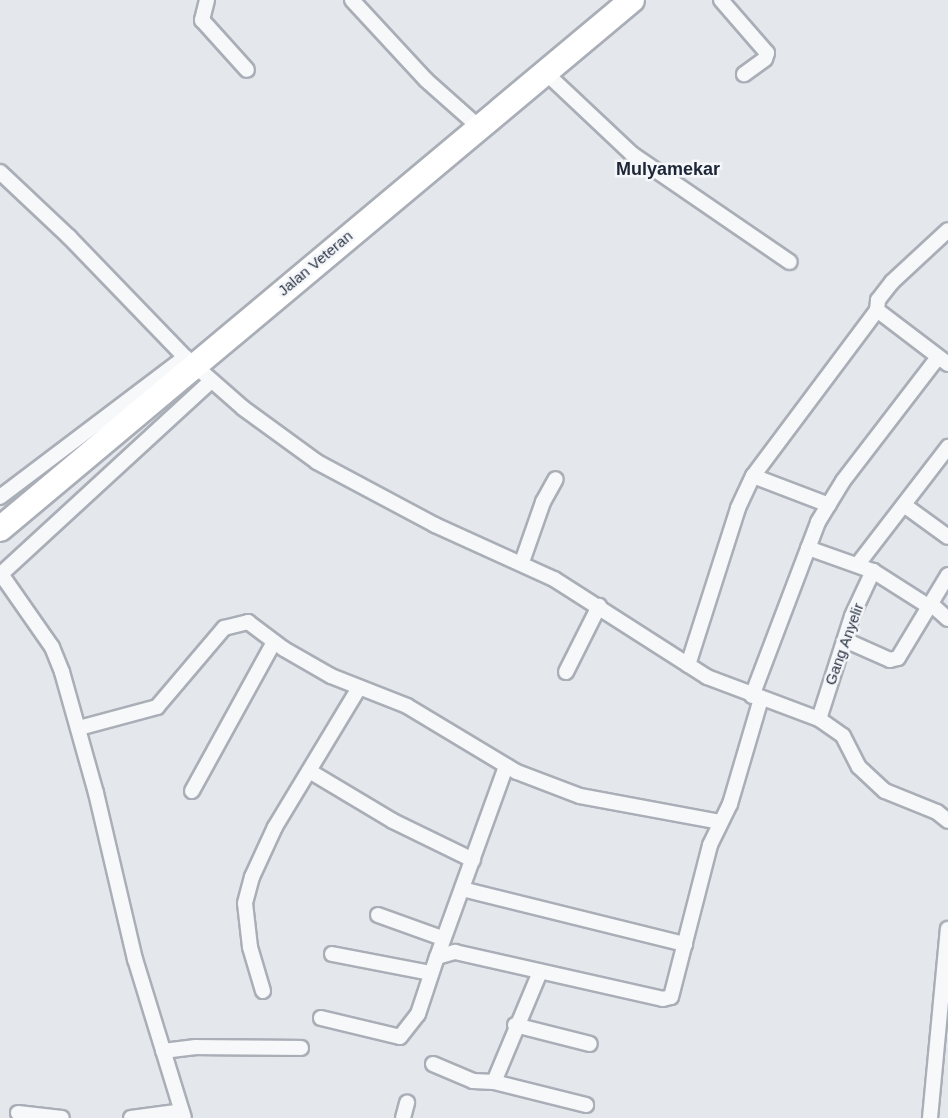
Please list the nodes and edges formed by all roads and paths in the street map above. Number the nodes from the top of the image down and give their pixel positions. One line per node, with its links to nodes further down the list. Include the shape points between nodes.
1 (207, 0): 5 (street, via 202,20)
2 (352, 0): 8 (street, via 426,80)
3 (632, 0): 6 (highway, Jalan Veteran)
4 (721, 0): 7 (street, via 767,53 765,59)
5 (247, 70)
6 (546, 73): 8 (highway, Jalan Veteran); 11 (street, via 632,154)
7 (744, 74)
8 (479, 127): 14 (highway, Jalan Veteran)
9 (0, 172): 14 (street)
10 (948, 230): 12 (street, via 892,282 878,300)
11 (790, 262)
12 (877, 310): 13 (street); 16 (street)
13 (943, 360): 19 (street)
14 (197, 368): 18 (street); 21 (highway, Jalan Veteran); 24 (street, via 333,472 435,525); 27 (street)
15 (946, 453): 20 (street)
16 (753, 476): 19 (street); 34 (street, via 738,508)
17 (556, 479): 24 (street, via 543,502)
18 (0, 496)
19 (829, 505): 23 (street)
20 (904, 505): 22 (street); 25 (street)
21 (0, 529)
22 (948, 537)
23 (808, 548): 25 (street); 37 (street)
24 (522, 562): 30 (street)
25 (858, 564): 26 (street)
26 (873, 571): 29 (street); 32 (street, Gang Anyelir)
27 (1, 574): 39 (street, via 52,647)
28 (948, 575): 29 (street)
29 (929, 605): 31 (street); 32 (street, via 895,660)
30 (599, 606): 34 (street); 35 (street)
31 (948, 619)
32 (845, 640): 38 (street, Gang Anyelir)
33 (274, 642): 36 (street, via 331,676); 39 (street, via 258,626 238,622 224,628 157,706); 42 (street)
34 (688, 665): 37 (street)
35 (566, 672)
36 (359, 687): 40 (street, via 429,718); 41 (street)
37 (756, 697): 38 (street); 44 (street, via 730,804)
38 (819, 719): 43 (street, via 843,736 859,766 885,791 937,812)
39 (79, 728): 60 (street, via 135,959)
40 (506, 766): 44 (street, via 580,796); 45 (street)
41 (310, 772): 45 (street, via 393,821); 55 (street, via 260,854 245,903 249,947)
42 (192, 791)
43 (948, 821)
44 (720, 822): 50 (street, via 710,845)
45 (473, 861): 46 (street)
46 (462, 889): 49 (street); 50 (street)
47 (378, 915): 49 (street)
48 (948, 929): 70 (street)
49 (442, 938): 52 (street)
50 (685, 944): 53 (street, via 668,998)
51 (332, 954): 54 (street)
52 (437, 957): 53 (street, via 455,952 479,955); 54 (street)
53 (540, 972): 57 (street)
54 (431, 973): 56 (street, via 418,1014 400,1037)
55 (264, 991)
56 (321, 1018)
57 (515, 1025): 58 (street); 62 (street)
58 (590, 1044)
59 (301, 1048): 60 (street, via 196,1047)
60 (163, 1051): 66 (street)
61 (433, 1064): 62 (street, via 473,1081)
62 (494, 1082): 64 (street)
63 (407, 1103): 69 (street)
64 (586, 1105)
65 (18, 1113): 67 (street)
66 (180, 1114): 68 (street)
67 (62, 1118)
68 (131, 1118)
69 (403, 1118)
70 (930, 1118)

